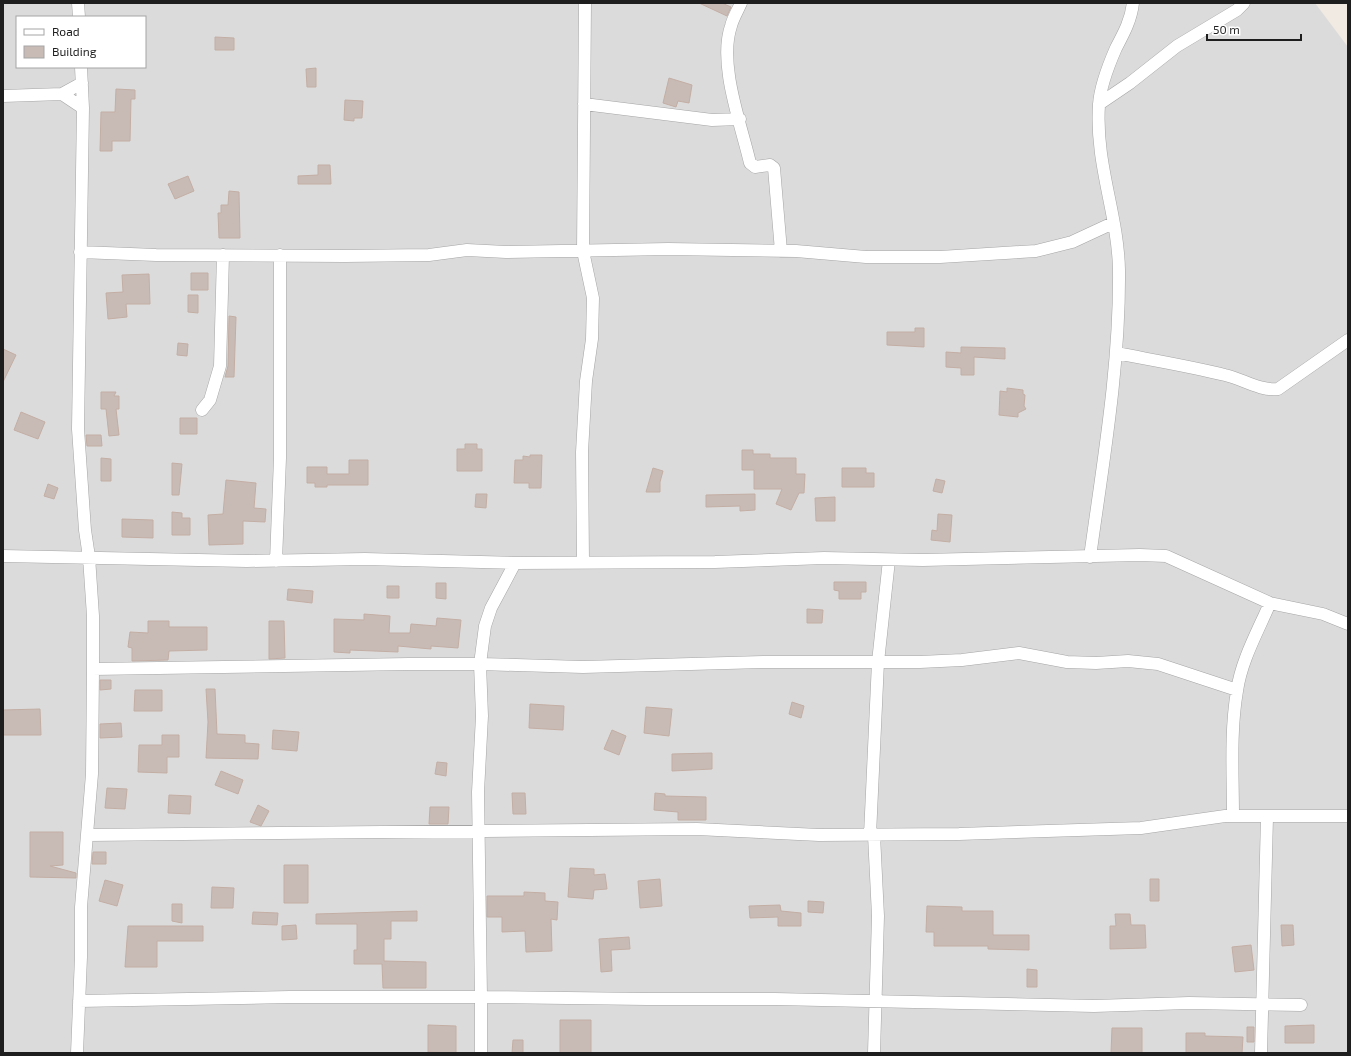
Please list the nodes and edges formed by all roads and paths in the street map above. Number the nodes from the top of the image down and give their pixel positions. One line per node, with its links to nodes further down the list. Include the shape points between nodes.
1 (78, 3): 6 (street)
2 (585, 3): 11 (street)
3 (741, 3): 14 (street, via 731,26 727,48 728,68)
4 (1133, 3): 12 (street, via 1132,14 1116,50)
5 (1244, 3): 12 (street, via 1237,10 1177,46 1130,84)
6 (78, 16)
7 (81, 68): 8 (street)
8 (82, 83): 9 (street); 13 (street)
9 (62, 94): 10 (street); 13 (street)
10 (3, 96)
11 (584, 104): 14 (street, via 712,120); 16 (street)
12 (1099, 104): 15 (street, via 1099,144)
13 (83, 108): 18 (street)
14 (740, 119): 17 (street, via 752,166 770,165 774,168)
15 (1113, 223): 17 (street, via 1072,242 1010,254 866,257); 22 (street, via 1119,270)
16 (583, 251): 17 (street); 20 (street, via 467,250 429,255); 29 (street, via 593,298 582,452)
17 (781, 251)
18 (80, 252): 19 (street); 25 (street, via 78,429)
19 (223, 255): 20 (street); 23 (street, via 220,366 210,400)
20 (280, 255): 28 (street, via 280,458)
21 (1348, 340): 22 (street, via 1278,389 1271,390 1225,375)
22 (1116, 353): 26 (street)
23 (202, 410)
24 (3, 556): 25 (street)
25 (89, 557): 28 (street); 35 (street)
26 (1090, 557): 27 (street); 31 (street, via 1166,556)
27 (889, 560): 29 (street, via 824,558 714,562); 33 (street)
28 (276, 561): 30 (street, via 365,559)
29 (583, 561): 30 (street)
30 (515, 563): 34 (street, via 491,608 485,626)
31 (1270, 603): 32 (street, via 1323,614); 36 (street)
32 (1348, 624)
33 (878, 662): 34 (street, via 583,667); 36 (street, via 962,660 1018,653 1067,662 1128,661 1158,664); 42 (street)
34 (480, 664): 35 (street); 40 (street, via 482,716 478,792)
35 (93, 669): 41 (street, via 92,774)
36 (1237, 690): 37 (street, via 1234,717)
37 (1233, 816): 39 (street); 42 (street, via 1141,828 1090,831)
38 (1348, 816): 39 (street)
39 (1267, 817): 46 (street)
40 (479, 831): 41 (street); 42 (street, via 697,829); 43 (street)
41 (88, 835): 44 (street, via 81,907)
42 (872, 835): 45 (street, via 878,916)
43 (481, 997): 44 (street); 45 (street, via 775,998); 49 (street)
44 (79, 1001): 48 (street)
45 (876, 1002): 46 (street, via 1094,1006); 50 (street)
46 (1262, 1004): 47 (street); 51 (street)
47 (1301, 1005)
48 (77, 1053)
49 (480, 1053)
50 (874, 1053)
51 (1261, 1053)

